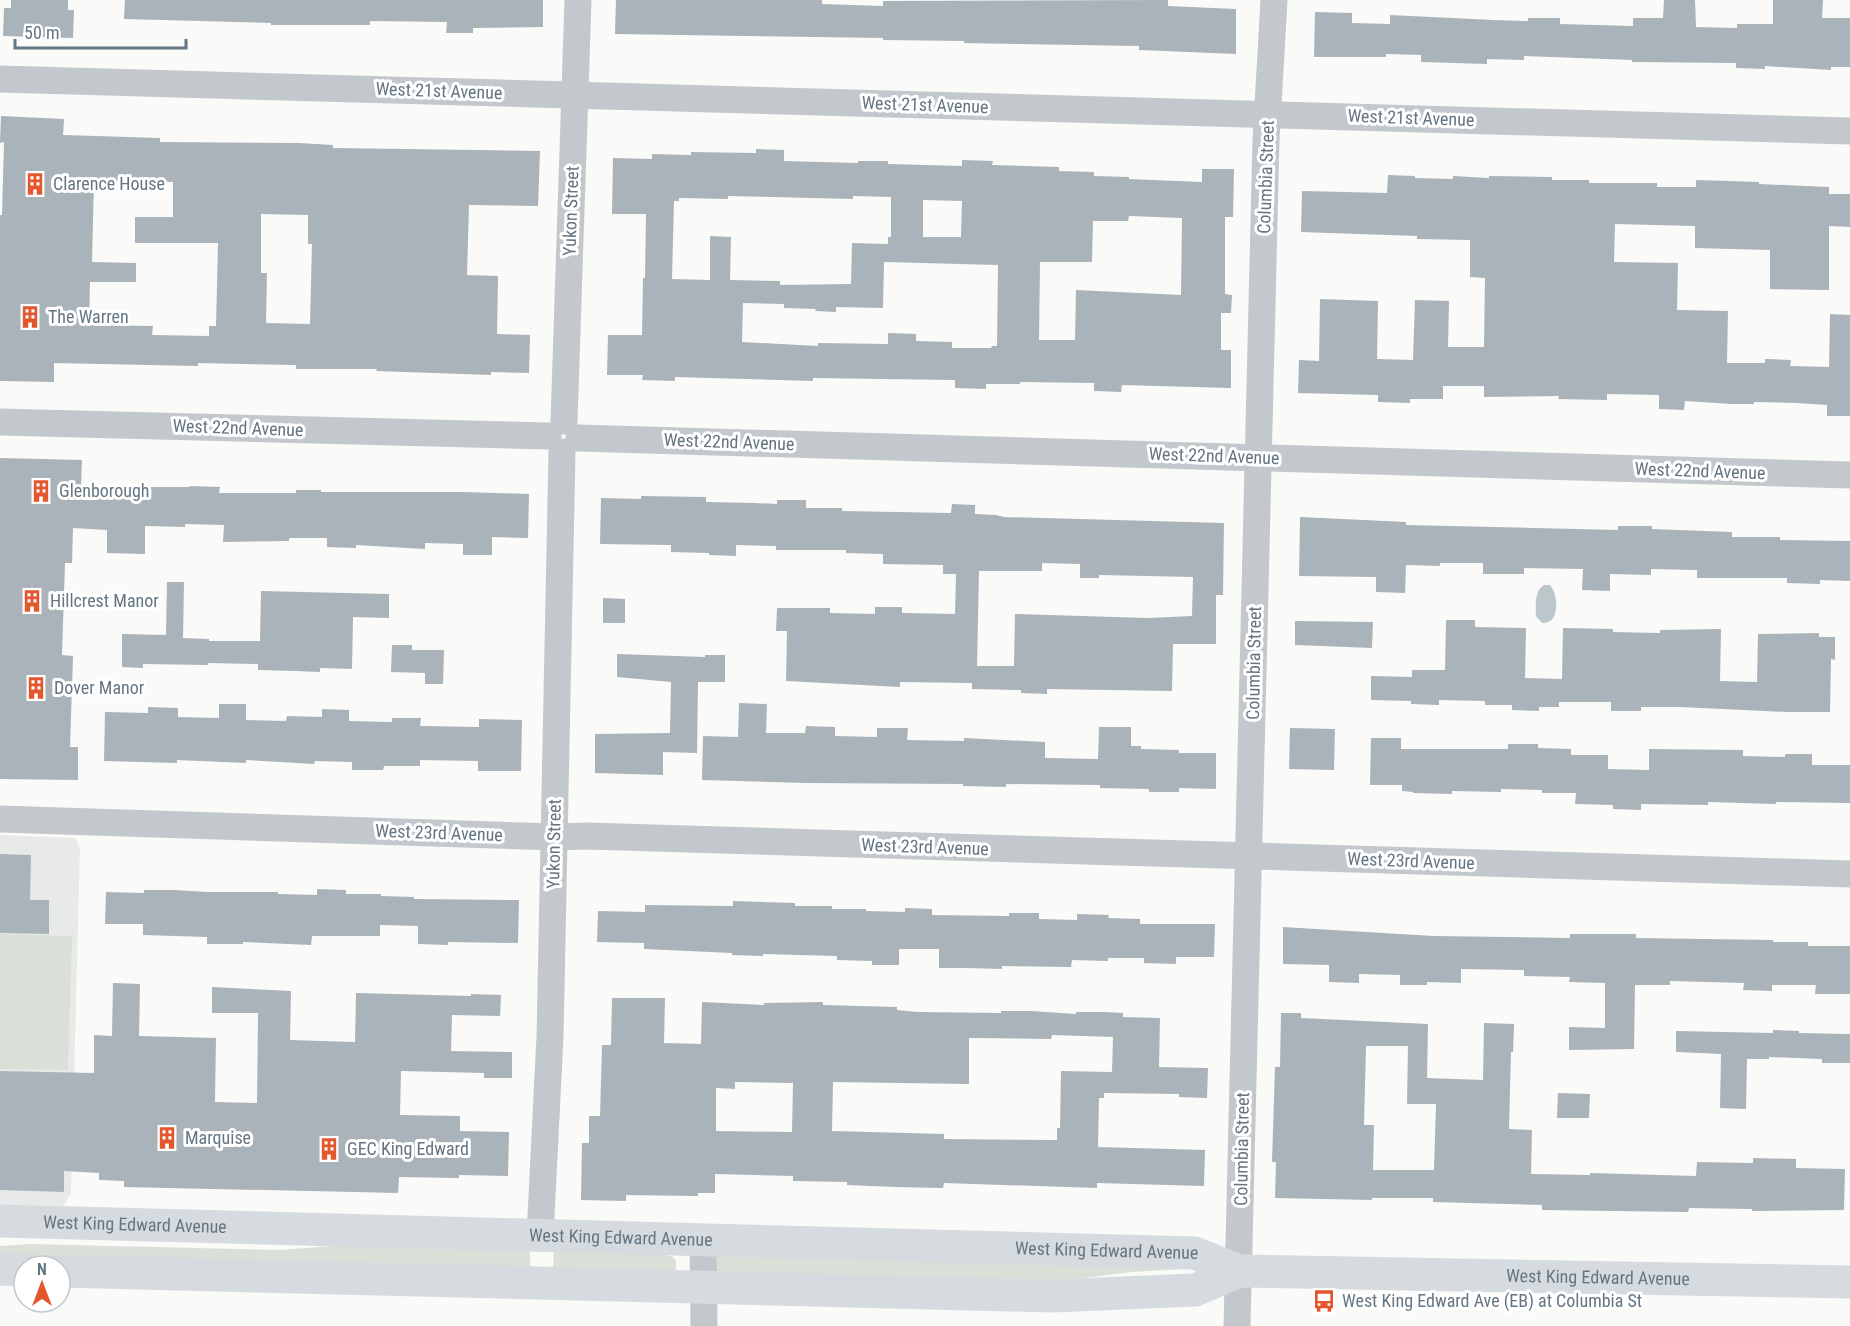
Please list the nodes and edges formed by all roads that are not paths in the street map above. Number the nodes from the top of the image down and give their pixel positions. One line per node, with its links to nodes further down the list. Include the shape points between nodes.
1 (578, 0): 4 (street, Yukon Street)
2 (1274, 0): 5 (street, Columbia Street)
3 (0, 79): 4 (street, West 21st Avenue)
4 (574, 95): 5 (street, West 21st Avenue); 8 (street, Yukon Street)
5 (1268, 114): 6 (street, West 21st Avenue); 9 (street, Columbia Street)
6 (1850, 131)
7 (0, 422): 8 (street, West 22nd Avenue)
8 (563, 437): 9 (street, West 22nd Avenue); 12 (street, Yukon Street)
9 (1260, 458): 10 (street, West 22nd Avenue); 13 (street, Columbia Street)
10 (1850, 475)
11 (0, 819): 12 (street, West 23rd Avenue)
12 (555, 837): 13 (street, West 23rd Avenue); 16 (street, Yukon Street)
13 (1250, 857): 14 (street, West 23rd Avenue); 19 (street, Columbia Street)
14 (1850, 874)
15 (0, 1221): 16 (main road, West King Edward Avenue)
16 (540, 1236): 17 (main road, West King Edward Avenue)
17 (703, 1240): 19 (main road, West King Edward Avenue, via 1195,1252); 21 (street)
18 (72, 1271): 21 (main road, West King Edward Avenue)
19 (1239, 1271): 20 (main road, West King Edward Avenue); 21 (main road, West King Edward Avenue, via 1196,1290 1052,1296); 23 (street, Columbia Street)
20 (1850, 1282)
21 (703, 1286): 22 (street)
22 (704, 1326)
23 (1237, 1326)

